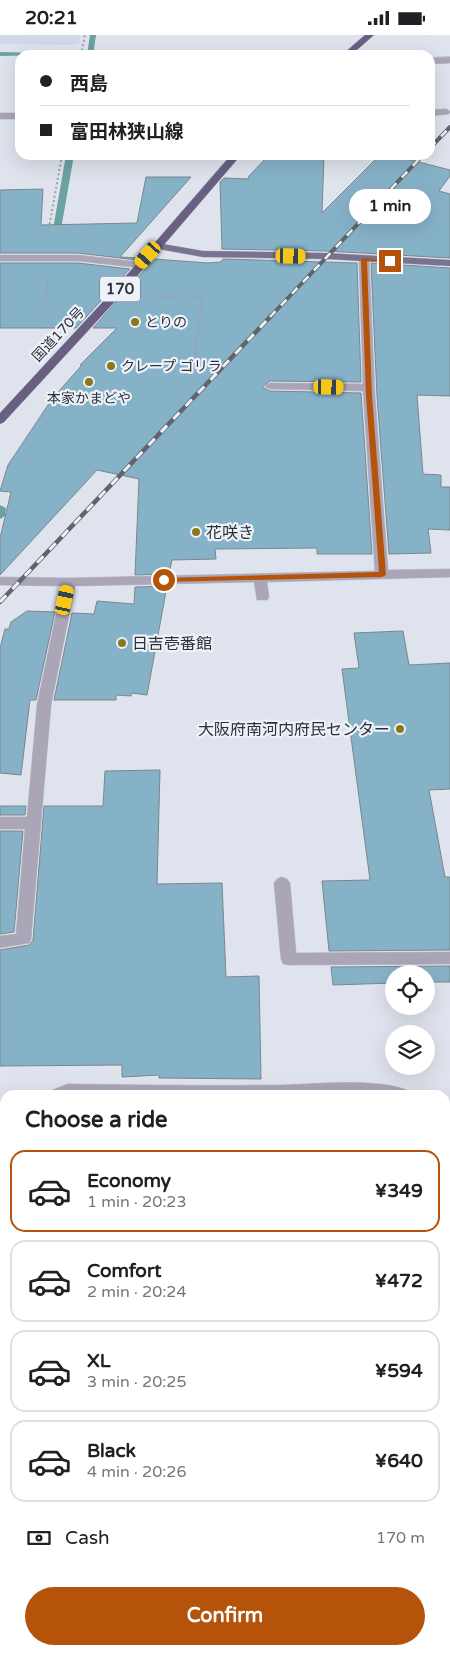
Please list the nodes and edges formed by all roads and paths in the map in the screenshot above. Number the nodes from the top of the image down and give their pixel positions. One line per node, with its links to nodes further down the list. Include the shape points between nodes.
1 (85, 35): 3 (path)
2 (370, 35): 4 (highway)
3 (82, 50)
4 (352, 50)
5 (450, 60): 6 (street)
6 (435, 61)
7 (446, 112): 8 (street)
8 (435, 113)
9 (0, 116): 10 (street)
10 (15, 116)
11 (61, 160): 15 (path)
12 (232, 160): 13 (highway, 国道170号 / 170)
13 (157, 245): 16 (main road, via 203,254); 18 (highway, 国道170号 / 170)
14 (0, 258): 15 (street)
15 (44, 258): 18 (street); 20 (path, via 47,263 48,323)
16 (364, 259): 17 (main road); 23 (street)
17 (450, 263)
18 (140, 265): 19 (highway, 国道170号 / 170)
19 (116, 293): 20 (highway, 国道170号 / 170); 21 (path, via 202,298)
20 (75, 337): 24 (highway, 国道170号 / 170)
21 (191, 379)
22 (270, 386): 23 (street)
23 (369, 388): 26 (street)
24 (0, 420)
25 (450, 573): 26 (street)
26 (382, 575): 27 (street)
27 (260, 578): 29 (street); 30 (street)
28 (0, 581): 29 (street)
29 (69, 583): 32 (street, via 44,705)
30 (262, 597)
31 (0, 823): 32 (street)
32 (33, 823): 34 (street, via 23,939)
33 (282, 883): 35 (street, via 289,959)
34 (0, 942)
35 (450, 958)

